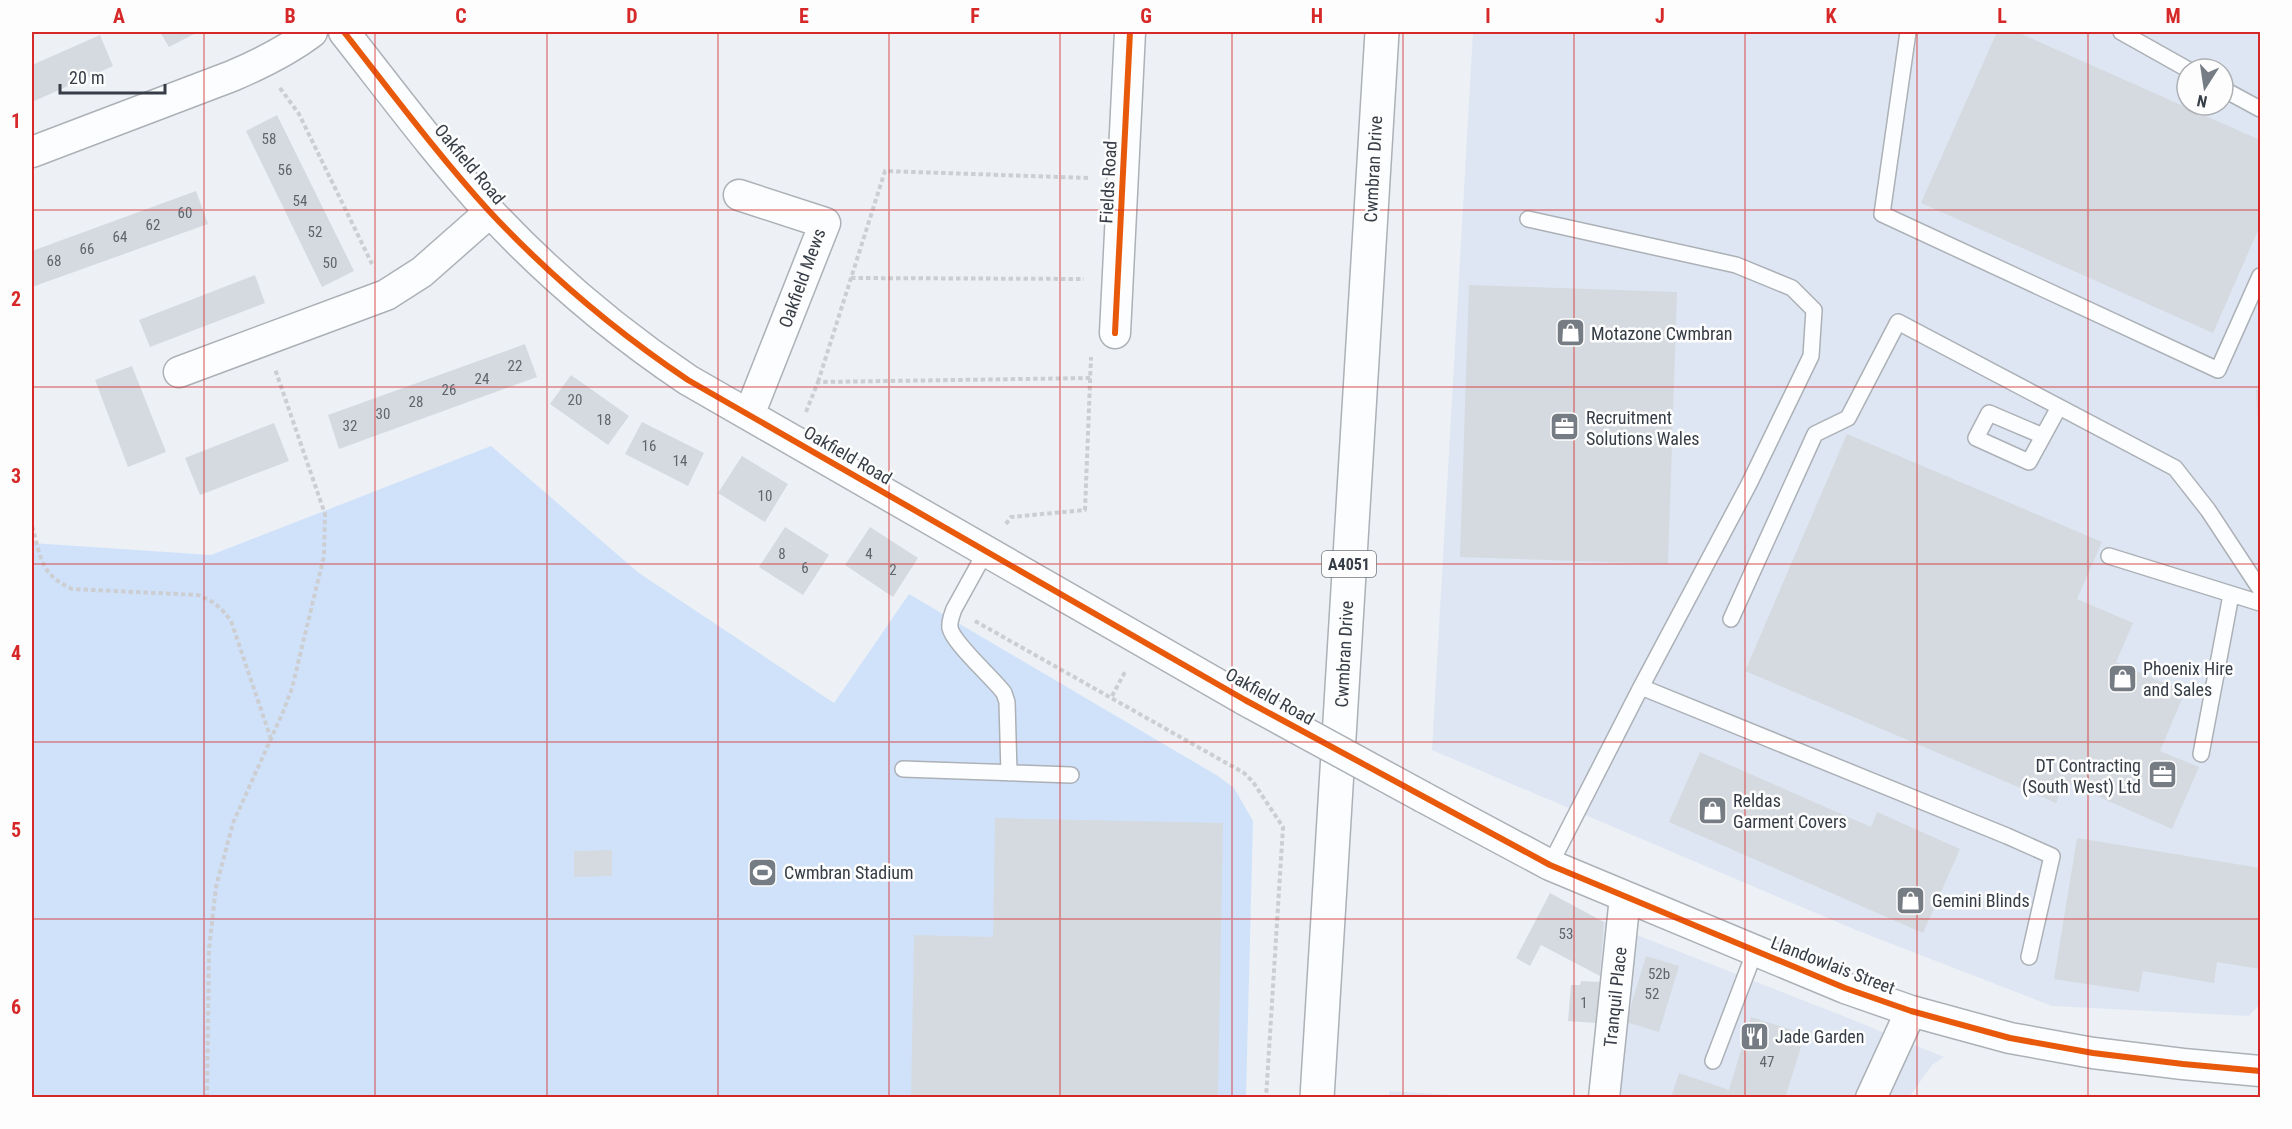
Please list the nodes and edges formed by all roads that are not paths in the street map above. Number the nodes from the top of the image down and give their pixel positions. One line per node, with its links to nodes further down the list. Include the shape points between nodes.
1 (312, 32): 10 (street, via 262,63)
2 (344, 32): 12 (street, Oakfield Road)
3 (1130, 32): 15 (street, Fields Road)
4 (1382, 32): 39 (main road, Cwmbran Drive / A4051)
5 (1908, 32): 14 (lane, via 1882,213 2218,370)
6 (2121, 32): 7 (lane)
7 (2175, 62)
8 (2235, 95): 9 (lane)
9 (2260, 109)
10 (32, 152)
11 (739, 195): 18 (street, Oakfield Mews, via 825,223)
12 (490, 212): 16 (street, Oakfield Road, via 422,272 386,295); 18 (street, Oakfield Road, via 566,287 637,346)
13 (1527, 219): 26 (lane, via 1736,265 1792,288 1814,310 1810,356 1749,484)
14 (2260, 276)
15 (1116, 333)
16 (179, 372)
17 (2059, 407): 19 (lane); 22 (lane, via 2175,468); 25 (lane, via 1898,322 1848,418 1815,434)
18 (749, 415): 20 (street, Oakfield Road)
19 (2043, 436)
20 (986, 551): 29 (lane, via 954,609 950,628 1004,693); 31 (street, Oakfield Road, bridge)
21 (2109, 556): 23 (lane)
22 (2260, 589)
23 (2232, 595): 24 (lane); 27 (lane)
24 (2260, 603)
25 (1731, 619)
26 (1641, 687): 32 (lane); 35 (lane, via 2052,856)
27 (2201, 754)
28 (903, 769): 29 (lane)
29 (1009, 773): 30 (lane)
30 (1071, 775)
31 (1423, 797): 32 (street, Llandowlais Street)
32 (1550, 866): 33 (street, Llandowlais Street)
33 (1625, 897): 34 (street, Llandowlais Street); 40 (street, Tranquil Place)
34 (1755, 951): 36 (street, Llandowlais Street); 37 (lane)
35 (2029, 957)
36 (1911, 1011): 38 (street, Llandowlais Street, via 2010,1038 2093,1053); 41 (street)
37 (1713, 1061)
38 (2260, 1071)
39 (1317, 1098)
40 (1604, 1098)
41 (1871, 1098)

